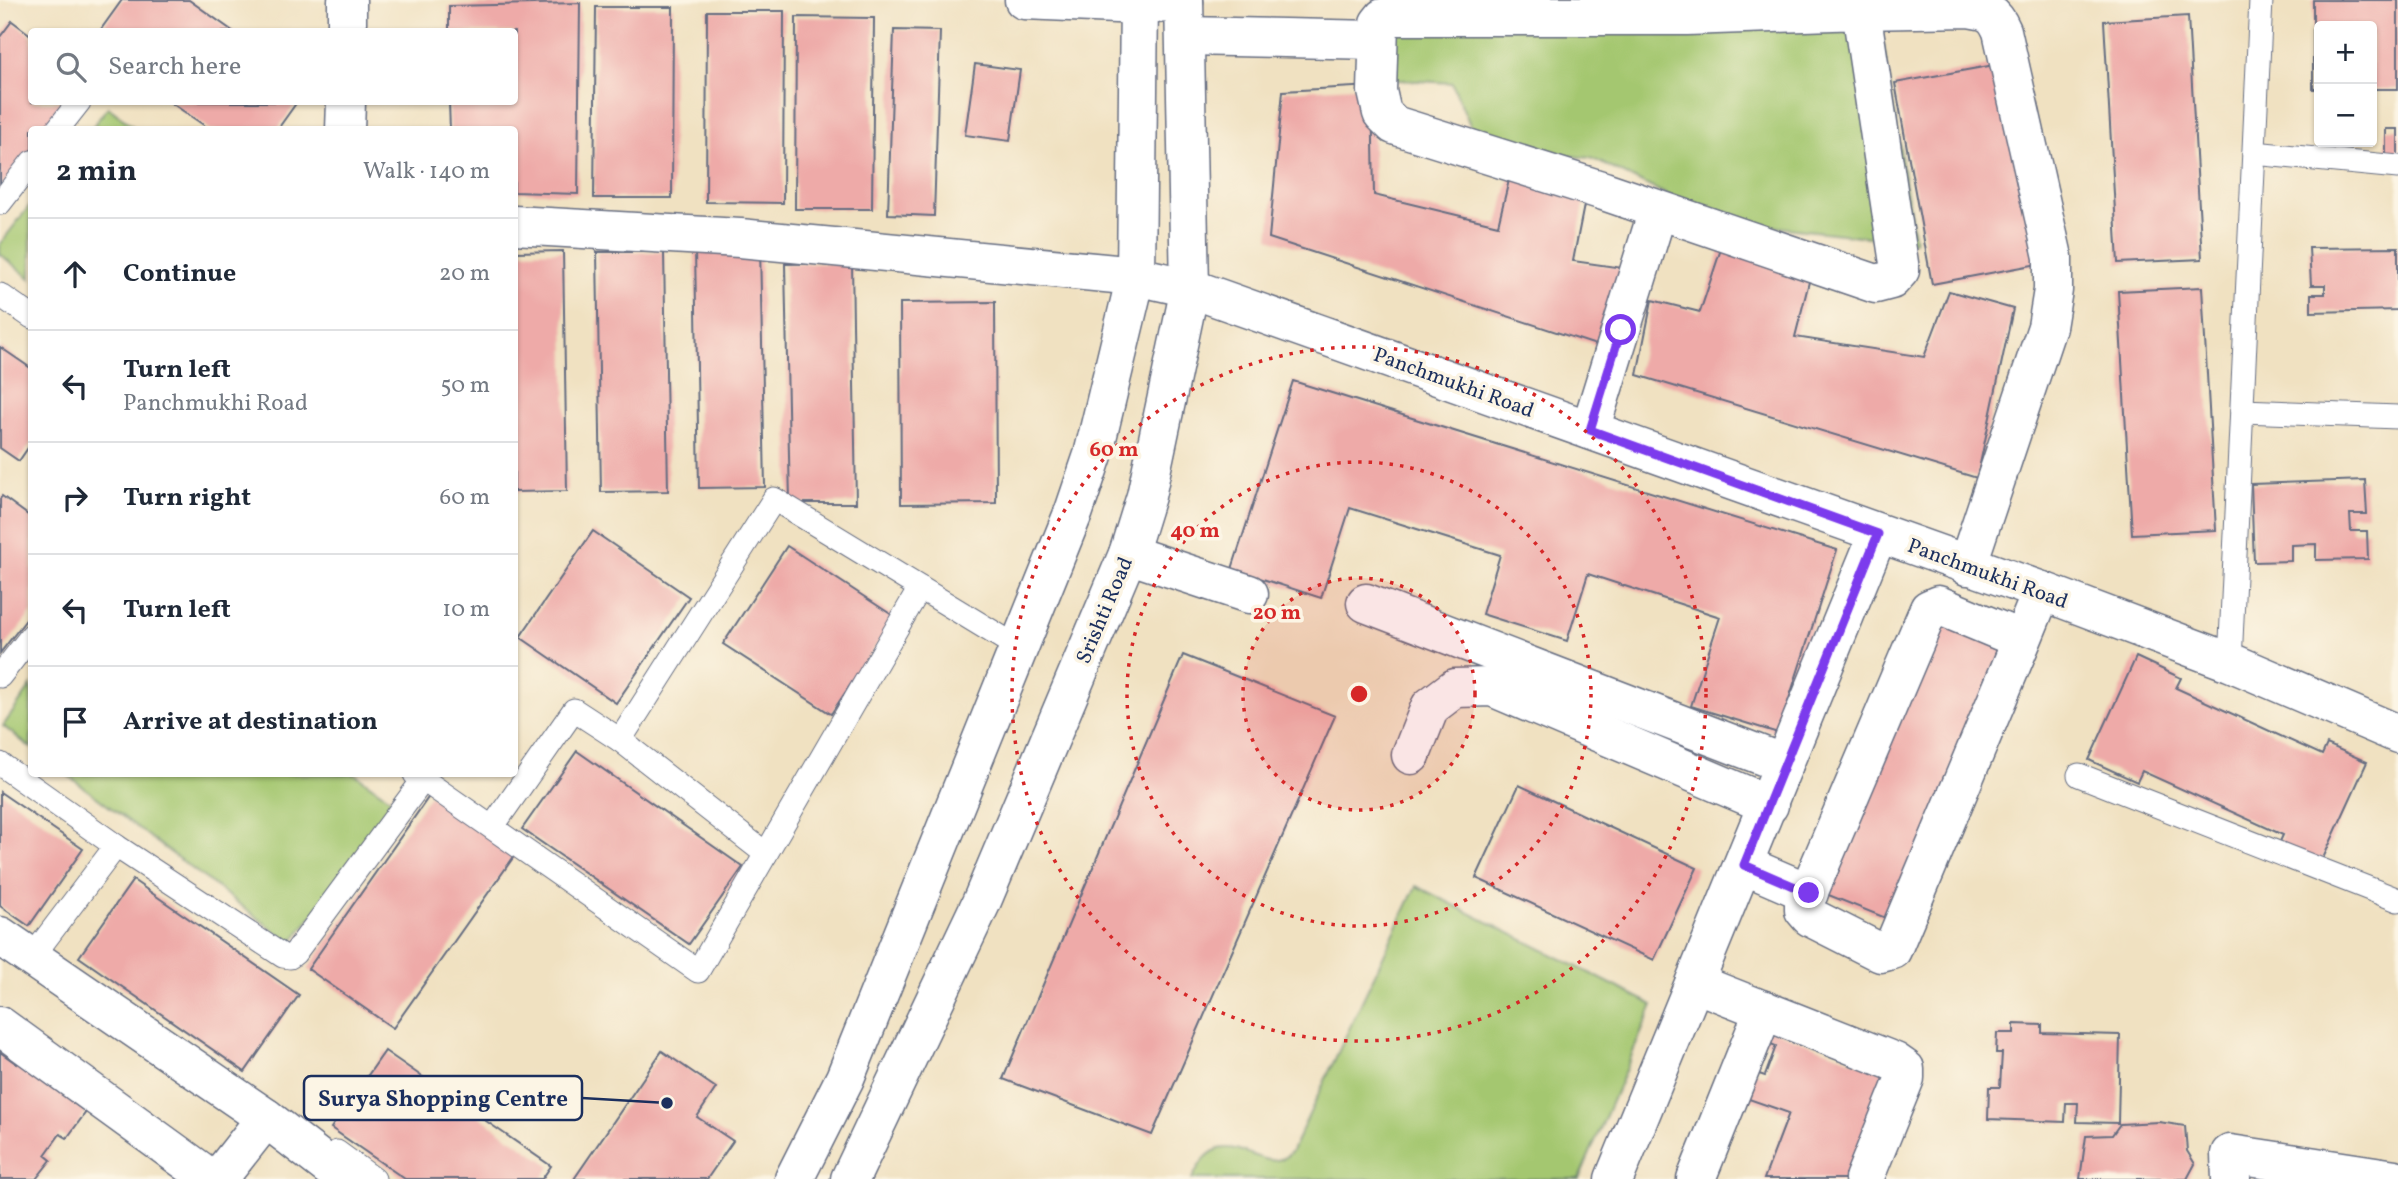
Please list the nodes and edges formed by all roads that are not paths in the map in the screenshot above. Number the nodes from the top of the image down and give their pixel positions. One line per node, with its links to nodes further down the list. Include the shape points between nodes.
1 (347, 0): 7 (street)
2 (1024, 0): 4 (street)
3 (2261, 0): 13 (lane)
4 (1139, 2): 6 (street); 19 (street)
5 (1861, 10): 8 (street, via 1687,16 1391,16 1378,23); 17 (street, via 1900,270 1891,280 1876,284); 28 (street, via 1968,8 1997,18 2053,257 2047,327)
6 (1185, 12): 8 (street); 20 (street, Srishti Road)
7 (347, 28)
8 (1377, 40): 17 (street, via 1377,91 1382,113 1394,125)
9 (77, 105): 11 (lane)
10 (346, 105): 12 (street)
11 (60, 126)
12 (345, 126)
13 (2254, 153): 15 (lane); 23 (lane)
14 (28, 167): 16 (lane)
15 (2398, 167)
16 (0, 203)
17 (1658, 210): 25 (street)
18 (518, 225): 19 (street, Panchmukhi Road, via 740,237)
19 (1136, 276): 20 (street, Panchmukhi Road); 35 (street, via 1093,455)
20 (1190, 288): 25 (street, Panchmukhi Road); 27 (street, Srishti Road, via 1146,496)
21 (0, 295): 22 (lane)
22 (28, 314)
23 (2242, 411): 24 (lane); 36 (lane)
24 (2398, 417)
25 (1590, 430): 26 (street, Panchmukhi Road)
26 (1878, 534): 28 (street, Panchmukhi Road); 42 (street)
27 (1128, 554): 31 (street); 53 (street, Srishti Road)
28 (1967, 566): 30 (street, Panchmukhi Road)
29 (920, 588): 35 (lane); 39 (lane, via 774,499); 48 (lane)
30 (2042, 591): 34 (street); 36 (street, Panchmukhi Road)
31 (1249, 594)
32 (1366, 603): 42 (street)
33 (28, 640): 37 (lane)
34 (2022, 640): 51 (street, via 1938,605 1929,608); 51 (street, via 1892,950 1881,953 1810,917 1804,910)
35 (1019, 648): 50 (street)
36 (2230, 662): 38 (street, Panchmukhi Road)
37 (0, 676)
38 (2396, 727)
39 (620, 740): 46 (lane, via 574,710); 48 (lane)
40 (1411, 755): 45 (street, via 1430,707 1455,688 1492,687)
41 (0, 764): 47 (lane)
42 (1784, 764): 45 (street)
43 (2079, 775): 52 (lane)
44 (419, 777): 46 (lane); 47 (lane, via 290,957 283,957)
45 (1769, 805): 49 (street)
46 (493, 826): 48 (lane, via 698,971)
47 (116, 846): 55 (lane)
48 (766, 854)
49 (1744, 865): 51 (street); 56 (street)
50 (926, 877): 53 (street); 64 (street, via 845,1078)
51 (1809, 893)
52 (2398, 900)
53 (981, 903): 65 (street, Srishti Road)
54 (0, 936): 55 (street)
55 (32, 957): 59 (street)
56 (1695, 983): 57 (street); 66 (street)
57 (1764, 1010): 67 (street); 68 (street, via 1905,1069)
58 (0, 1026): 60 (street)
59 (266, 1118): 61 (street); 62 (street); 63 (lane, via 275,1106)
60 (211, 1179)
61 (218, 1179)
62 (345, 1179)
63 (374, 1179)
64 (794, 1179)
65 (850, 1179)
66 (1614, 1179)
67 (1696, 1179)
68 (1864, 1179)
69 (2231, 1179): 70 (street, via 2230,1154)
70 (2395, 1179)

